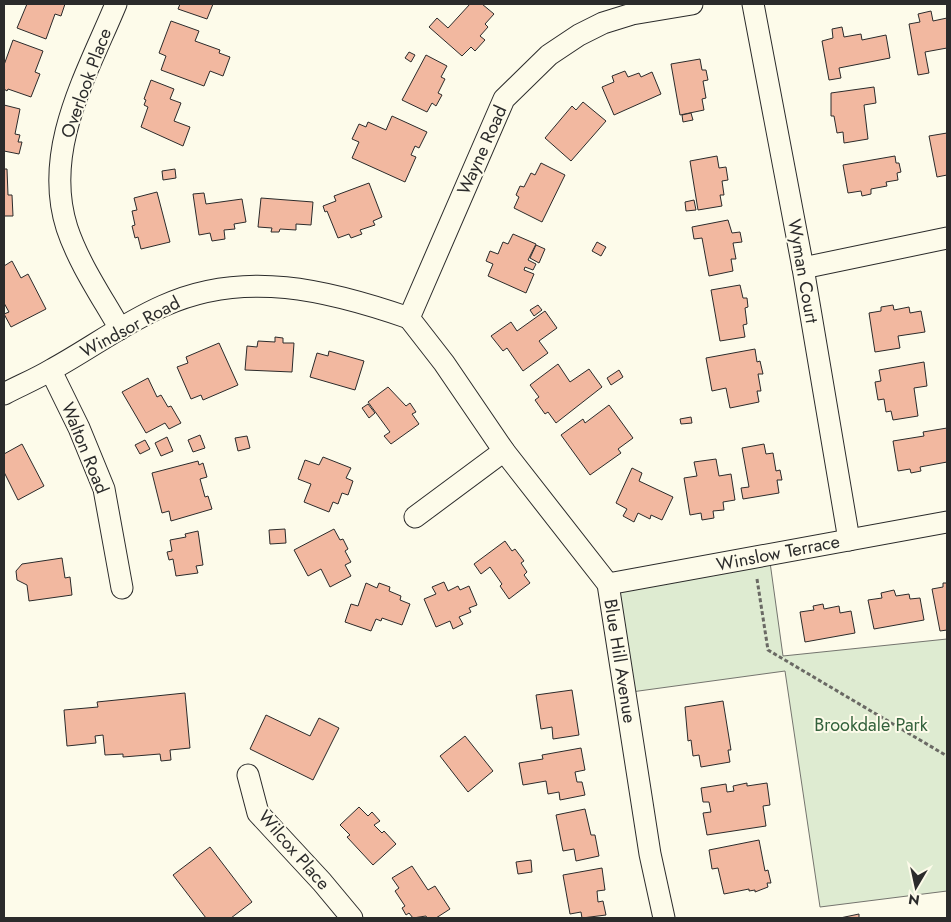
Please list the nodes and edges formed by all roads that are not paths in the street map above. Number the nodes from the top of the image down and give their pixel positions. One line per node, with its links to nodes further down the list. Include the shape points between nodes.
1 (116, 4): 7 (street, Overlook Place, via 70,118 59,166 60,197 67,228)
2 (692, 4): 6 (street, Wayne Road, via 632,14 578,35 548,55 504,99)
3 (753, 4): 5 (street, Wyman Court)
4 (947, 238): 5 (street)
5 (803, 268): 13 (street, Wyman Court)
6 (409, 318): 7 (street, Windsor Road, via 336,295 294,286 250,284 205,291 163,306); 10 (street, Blue Hill Avenue)
7 (120, 329): 8 (street, Windsor Road)
8 (51, 371): 9 (street, Windsor Road); 15 (street, Walton Road, via 104,489)
9 (4, 394)
10 (504, 451): 11 (street); 14 (street, Blue Hill Avenue)
11 (415, 517)
12 (947, 522): 13 (street, Winslow Terrace)
13 (849, 540): 14 (street, Winslow Terrace)
14 (608, 584): 18 (street, Blue Hill Avenue, via 650,854)
15 (122, 588)
16 (248, 775): 17 (street, Wilcox Place, via 258,813)
17 (352, 918)
18 (664, 918)

